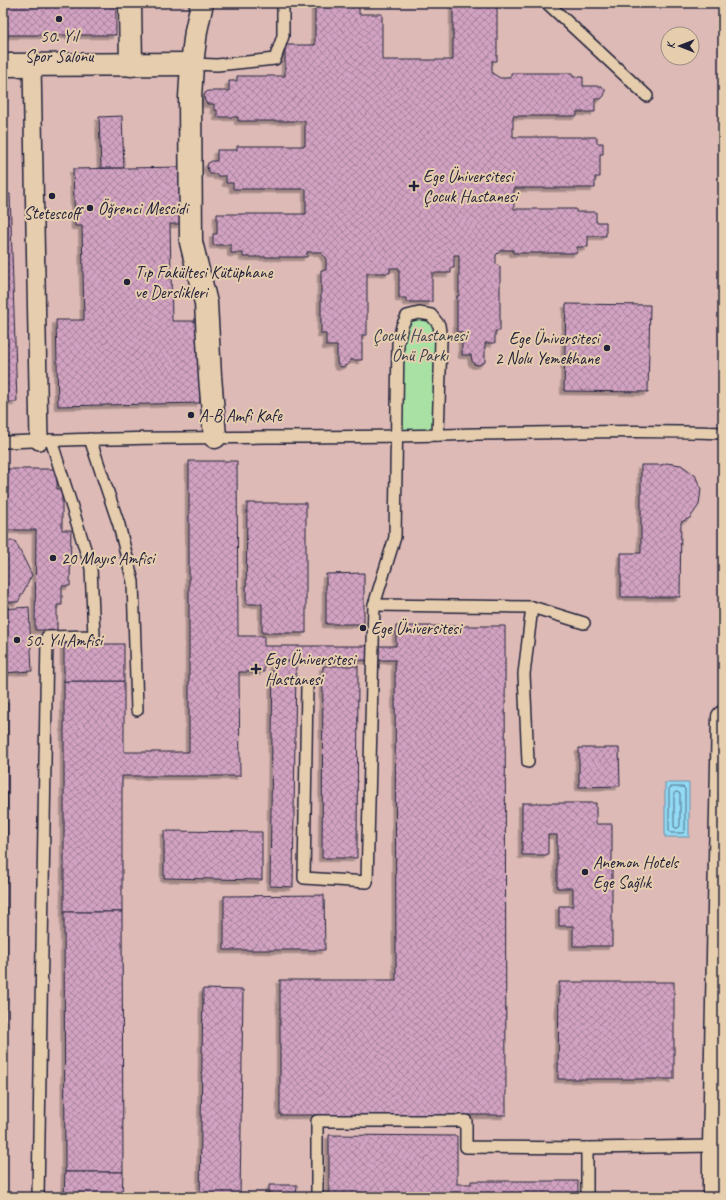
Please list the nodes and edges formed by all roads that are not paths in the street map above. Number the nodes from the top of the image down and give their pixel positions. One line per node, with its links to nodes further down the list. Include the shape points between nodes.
1 (130, 3): 6 (street)
2 (202, 3): 7 (street)
3 (283, 3): 7 (lane, via 283,36 275,59 216,65)
4 (547, 3): 9 (lane)
5 (32, 64): 6 (street); 8 (street); 15 (street)
6 (132, 64): 7 (street)
7 (192, 64): 13 (street, via 191,242 206,304)
8 (3, 65)
9 (647, 96)
10 (723, 433): 11 (lane, via 668,431)
11 (438, 435): 12 (lane); 12 (lane, via 441,340 439,325 431,315 419,313 407,316 398,343)
12 (397, 436): 13 (lane); 17 (lane, via 395,537)
13 (215, 438): 14 (lane)
14 (90, 439): 15 (lane); 21 (lane, via 120,525 133,582)
15 (45, 440): 16 (lane); 26 (lane, via 91,568 94,636 47,637)
16 (3, 442)
17 (374, 605): 18 (lane); 20 (lane, via 366,882 304,878)
18 (532, 607): 19 (lane); 23 (lane, via 524,674)
19 (584, 623)
20 (307, 686)
21 (137, 710)
22 (723, 717): 24 (street)
23 (528, 762)
24 (714, 1146): 25 (lane); 29 (street)
25 (587, 1148): 27 (lane, via 466,1147 466,1121 317,1121); 28 (lane)
26 (38, 1197)
27 (317, 1197)
28 (587, 1197)
29 (714, 1197)

